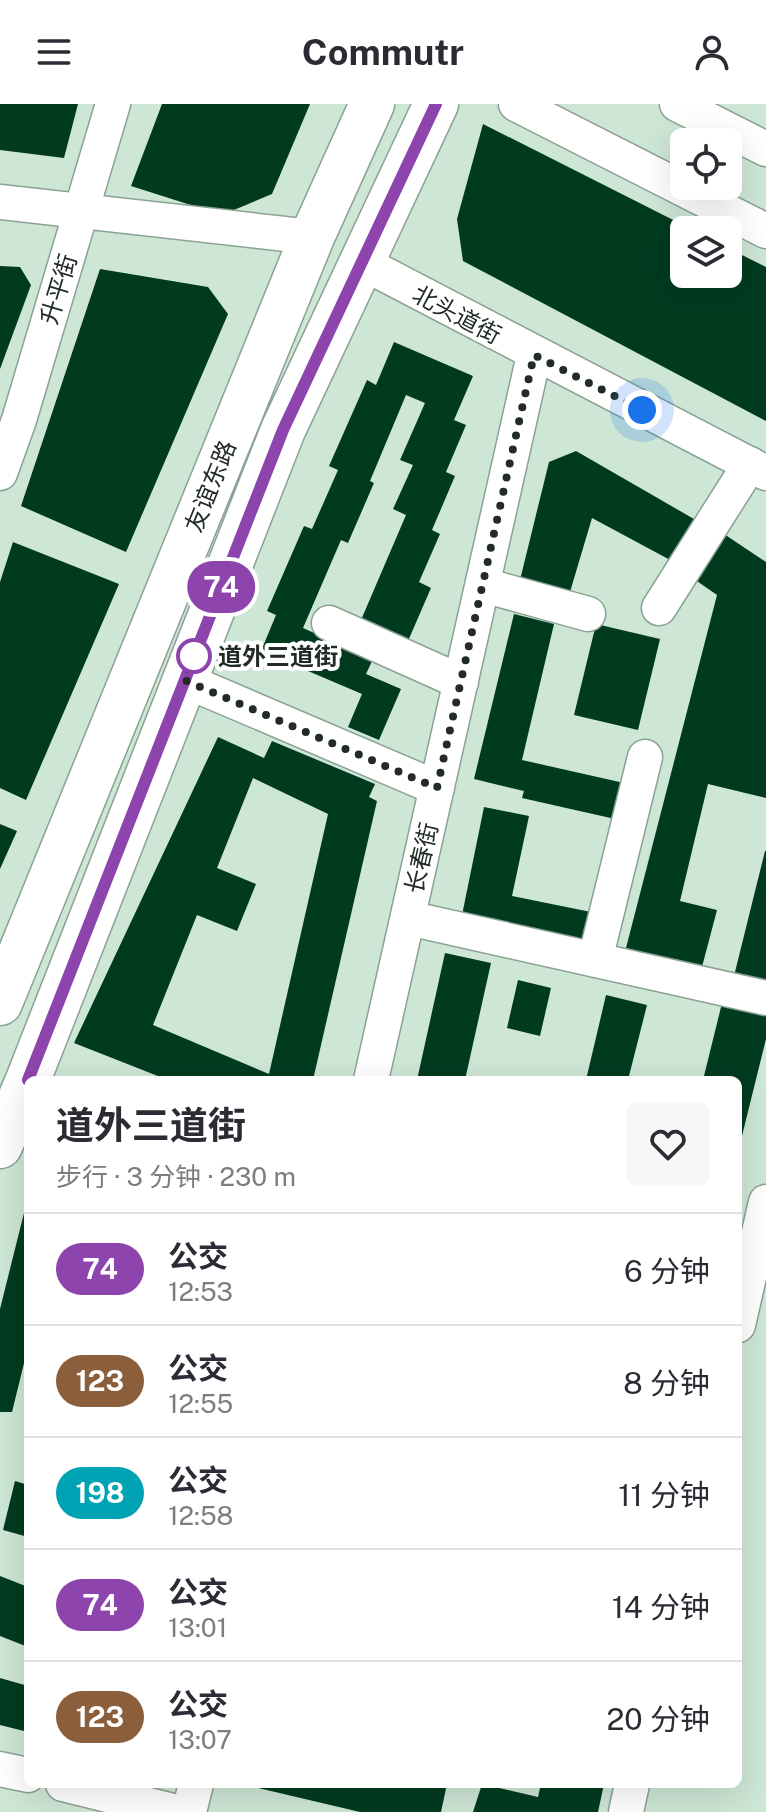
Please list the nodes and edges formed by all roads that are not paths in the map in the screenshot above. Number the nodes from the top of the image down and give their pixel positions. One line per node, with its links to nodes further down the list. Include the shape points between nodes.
1 (113, 104): 8 (street, 升平街)
2 (372, 104): 10 (highway, 友谊东路)
3 (436, 104): 11 (highway, 友谊东路)
4 (516, 104): 9 (street)
5 (677, 104): 6 (street)
6 (766, 149)
7 (0, 202): 8 (street)
8 (82, 212): 10 (street); 14 (street, 升平街)
9 (766, 231)
10 (312, 237): 26 (highway, 友谊东路)
11 (363, 263): 12 (street, 北头道街); 19 (highway, 友谊东路, via 283,430)
12 (534, 355): 13 (street, 北头道街); 15 (street, 长春街)
13 (758, 469): 16 (street)
14 (0, 473)
15 (483, 585): 17 (street); 20 (street, 长春街)
16 (659, 608)
17 (588, 614)
18 (329, 623): 20 (street)
19 (184, 680): 22 (street); 27 (highway, 友谊东路)
20 (461, 682): 22 (street, 长春街)
21 (645, 757): 24 (street)
22 (437, 788): 23 (street, 长春街)
23 (408, 918): 24 (street); 28 (street, 长春街)
24 (595, 960): 25 (street)
25 (766, 998)
26 (0, 1003)
27 (31, 1076)
28 (372, 1076)
29 (24, 1091): 30 (highway, 友谊东路)
30 (0, 1146)
31 (766, 1202): 32 (street)
32 (746, 1256): 33 (street)
33 (742, 1290)
34 (0, 1769): 35 (street)
35 (24, 1774)
36 (79, 1788): 39 (street)
37 (195, 1788): 40 (street)
38 (631, 1788): 41 (street)
39 (177, 1812)
40 (189, 1812)
41 (626, 1812)

